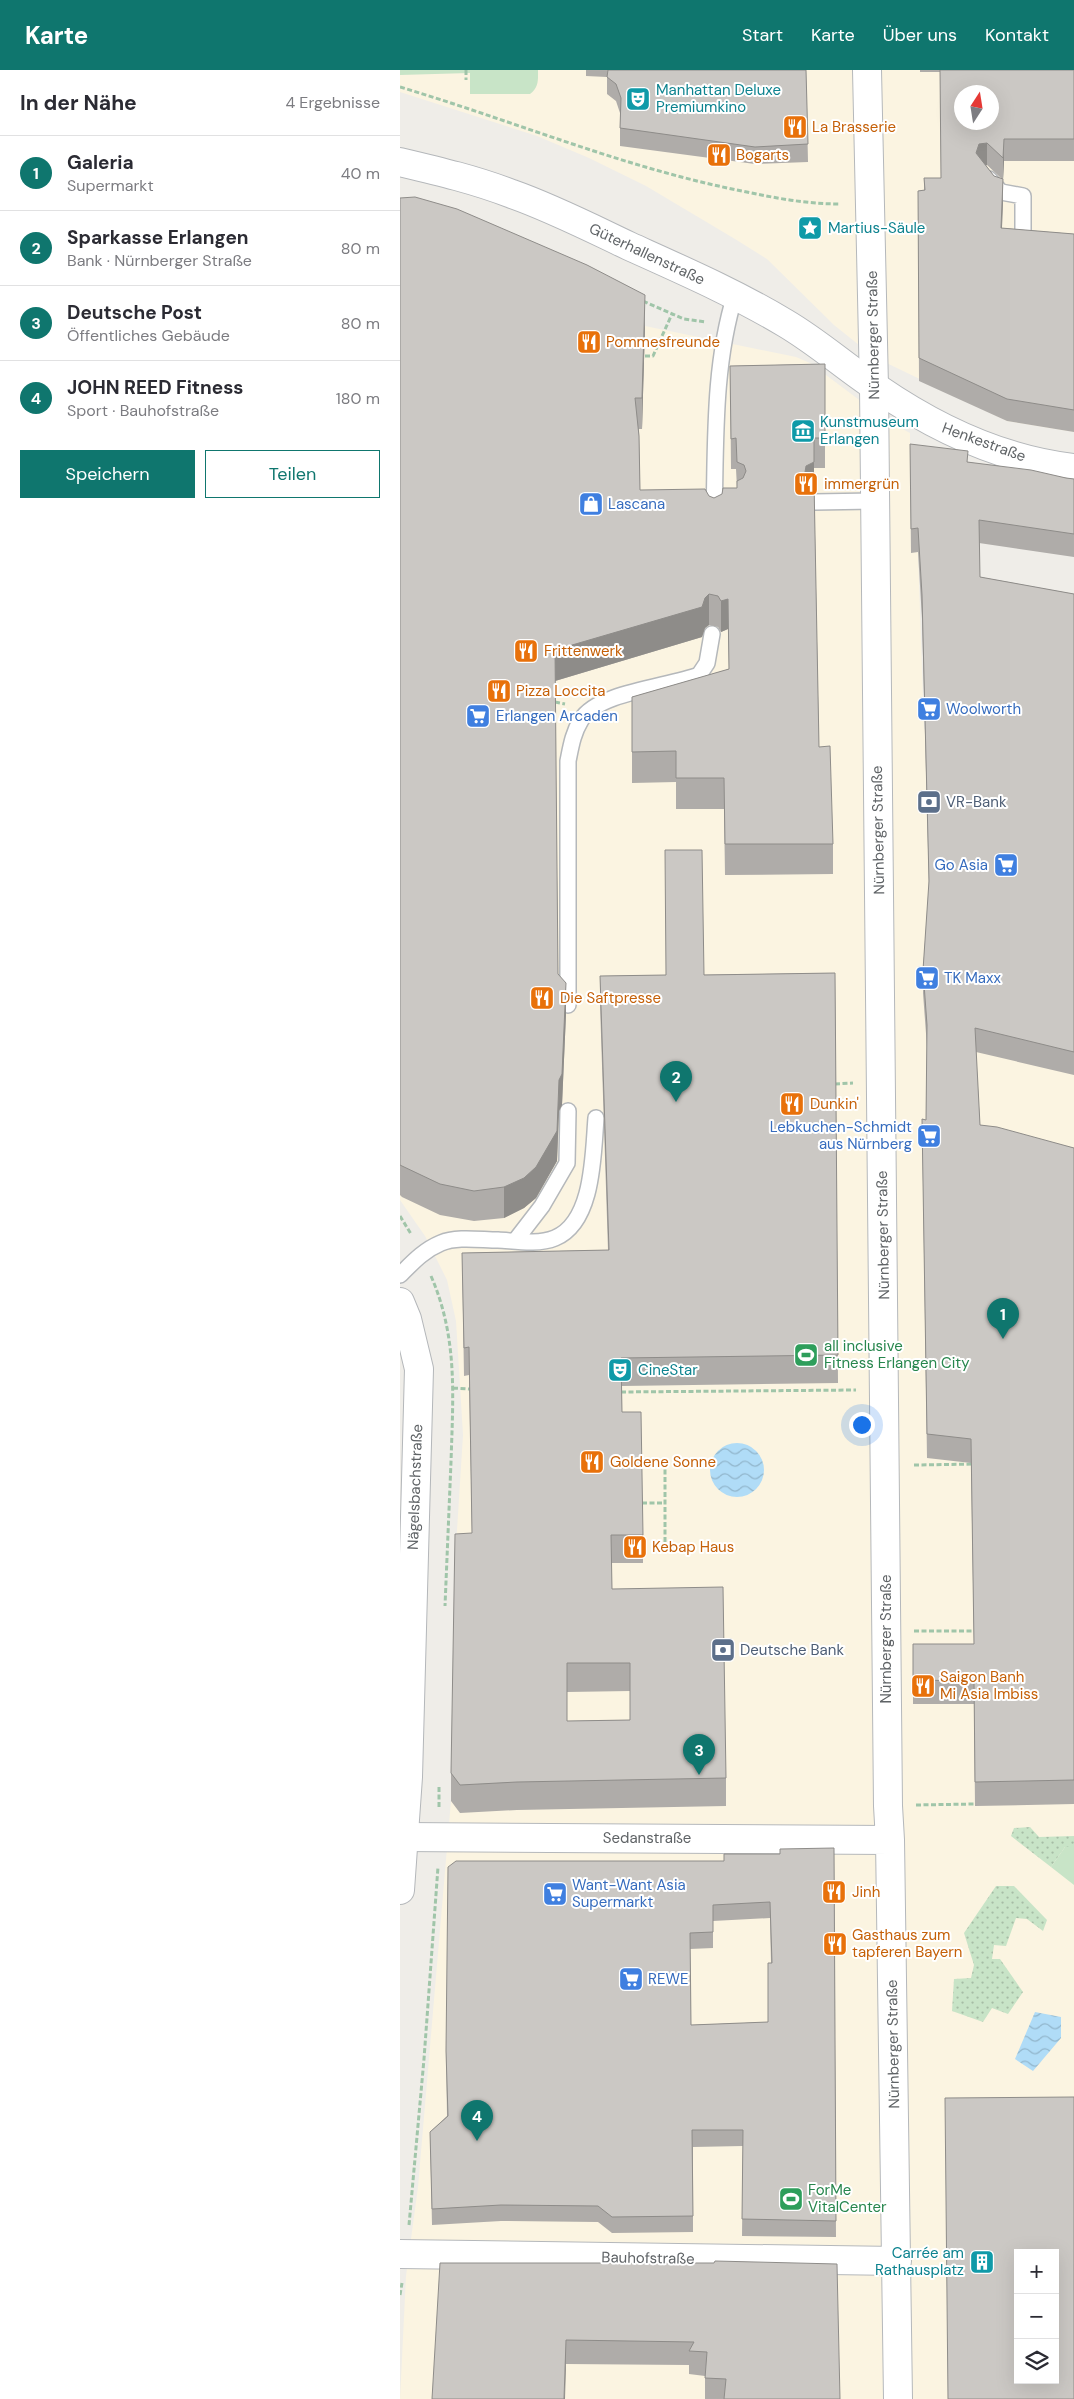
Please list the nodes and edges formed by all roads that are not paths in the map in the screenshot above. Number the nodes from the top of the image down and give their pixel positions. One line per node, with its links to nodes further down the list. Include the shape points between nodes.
1 (867, 70): 6 (street, Nürnberger Straße)
2 (400, 162): 5 (street, Güterhallenstraße, via 514,194)
3 (985, 174): 4 (lane, via 1001,192 1023,196)
4 (1023, 243)
5 (735, 295): 6 (street, Güterhallenstraße, via 820,344); 10 (lane, via 726,327 717,413)
6 (874, 387): 7 (street, Henkestraße, via 919,415 974,442 1017,456); 8 (street, Nürnberger Straße)
7 (1074, 468)
8 (874, 501): 9 (lane); 19 (street, Nürnberger Straße)
9 (814, 502)
10 (719, 509)
11 (712, 634): 12 (lane, via 707,663 698,675 590,709 572,737 568,760)
12 (568, 1005)
13 (568, 1111): 15 (lane, via 567,1164 542,1206)
14 (596, 1118): 15 (lane, via 588,1188 579,1215 567,1231 554,1238)
15 (514, 1241): 16 (lane, via 472,1239 443,1242 422,1253)
16 (400, 1275)
17 (400, 1302): 18 (street, Nägelsbachstraße, via 419,1369 408,1777)
18 (403, 1829): 19 (street, Sedanstraße); 20 (street, Nägelsbachstraße)
19 (890, 1840): 22 (street, Nürnberger Straße)
20 (400, 1890)
21 (400, 2254): 22 (street, Bauhofstraße)
22 (896, 2261): 23 (street, Nürnberger Straße)
23 (898, 2399)

